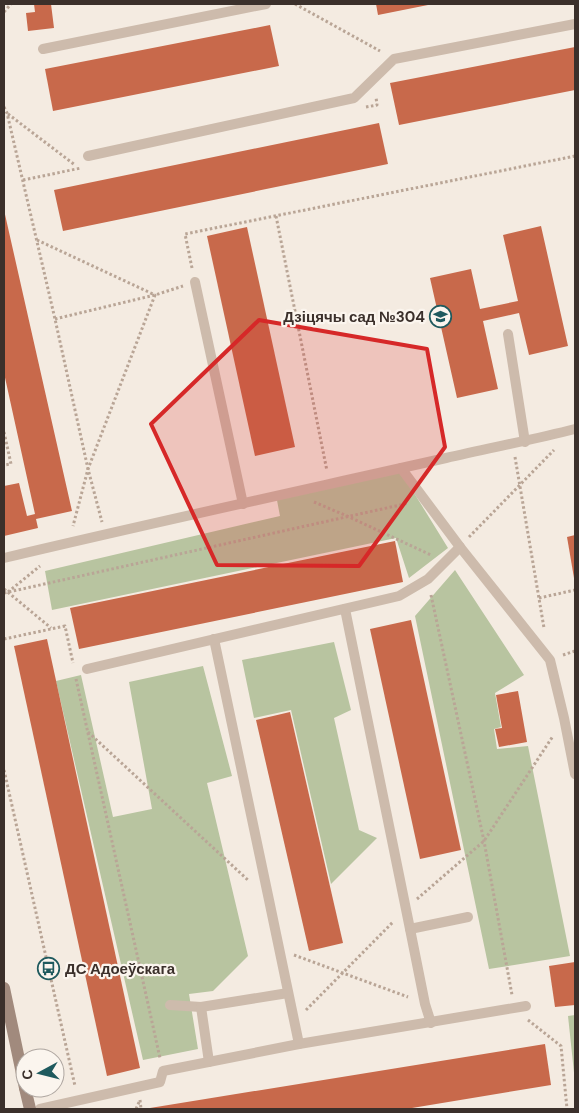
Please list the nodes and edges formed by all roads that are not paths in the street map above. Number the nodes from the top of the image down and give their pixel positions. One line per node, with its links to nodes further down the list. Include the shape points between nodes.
1 (266, 4): 3 (lane)
2 (575, 24): 4 (lane, via 394,59 354,98)
3 (42, 49)
4 (88, 156)
5 (194, 282): 10 (lane)
6 (508, 334): 8 (lane)
7 (575, 429): 8 (lane)
8 (525, 442): 9 (lane)
9 (402, 468): 10 (lane); 11 (lane)
10 (243, 504): 12 (lane)
11 (460, 547): 13 (lane, via 428,579 400,596); 16 (lane, via 550,660)
12 (4, 558)
13 (345, 608): 14 (lane); 18 (lane)
14 (214, 639): 15 (lane); 20 (lane)
15 (87, 669)
16 (575, 774)
17 (468, 917): 18 (lane)
18 (410, 929): 24 (lane)
19 (4, 988): 26 (main road)
20 (288, 993): 23 (lane); 25 (lane)
21 (170, 1005): 23 (lane)
22 (526, 1006): 24 (lane)
23 (201, 1007): 27 (lane)
24 (431, 1023): 25 (lane)
25 (298, 1044): 27 (lane)
26 (17, 1048)
27 (209, 1062): 28 (lane, via 163,1071 160,1082)
28 (40, 1109)

